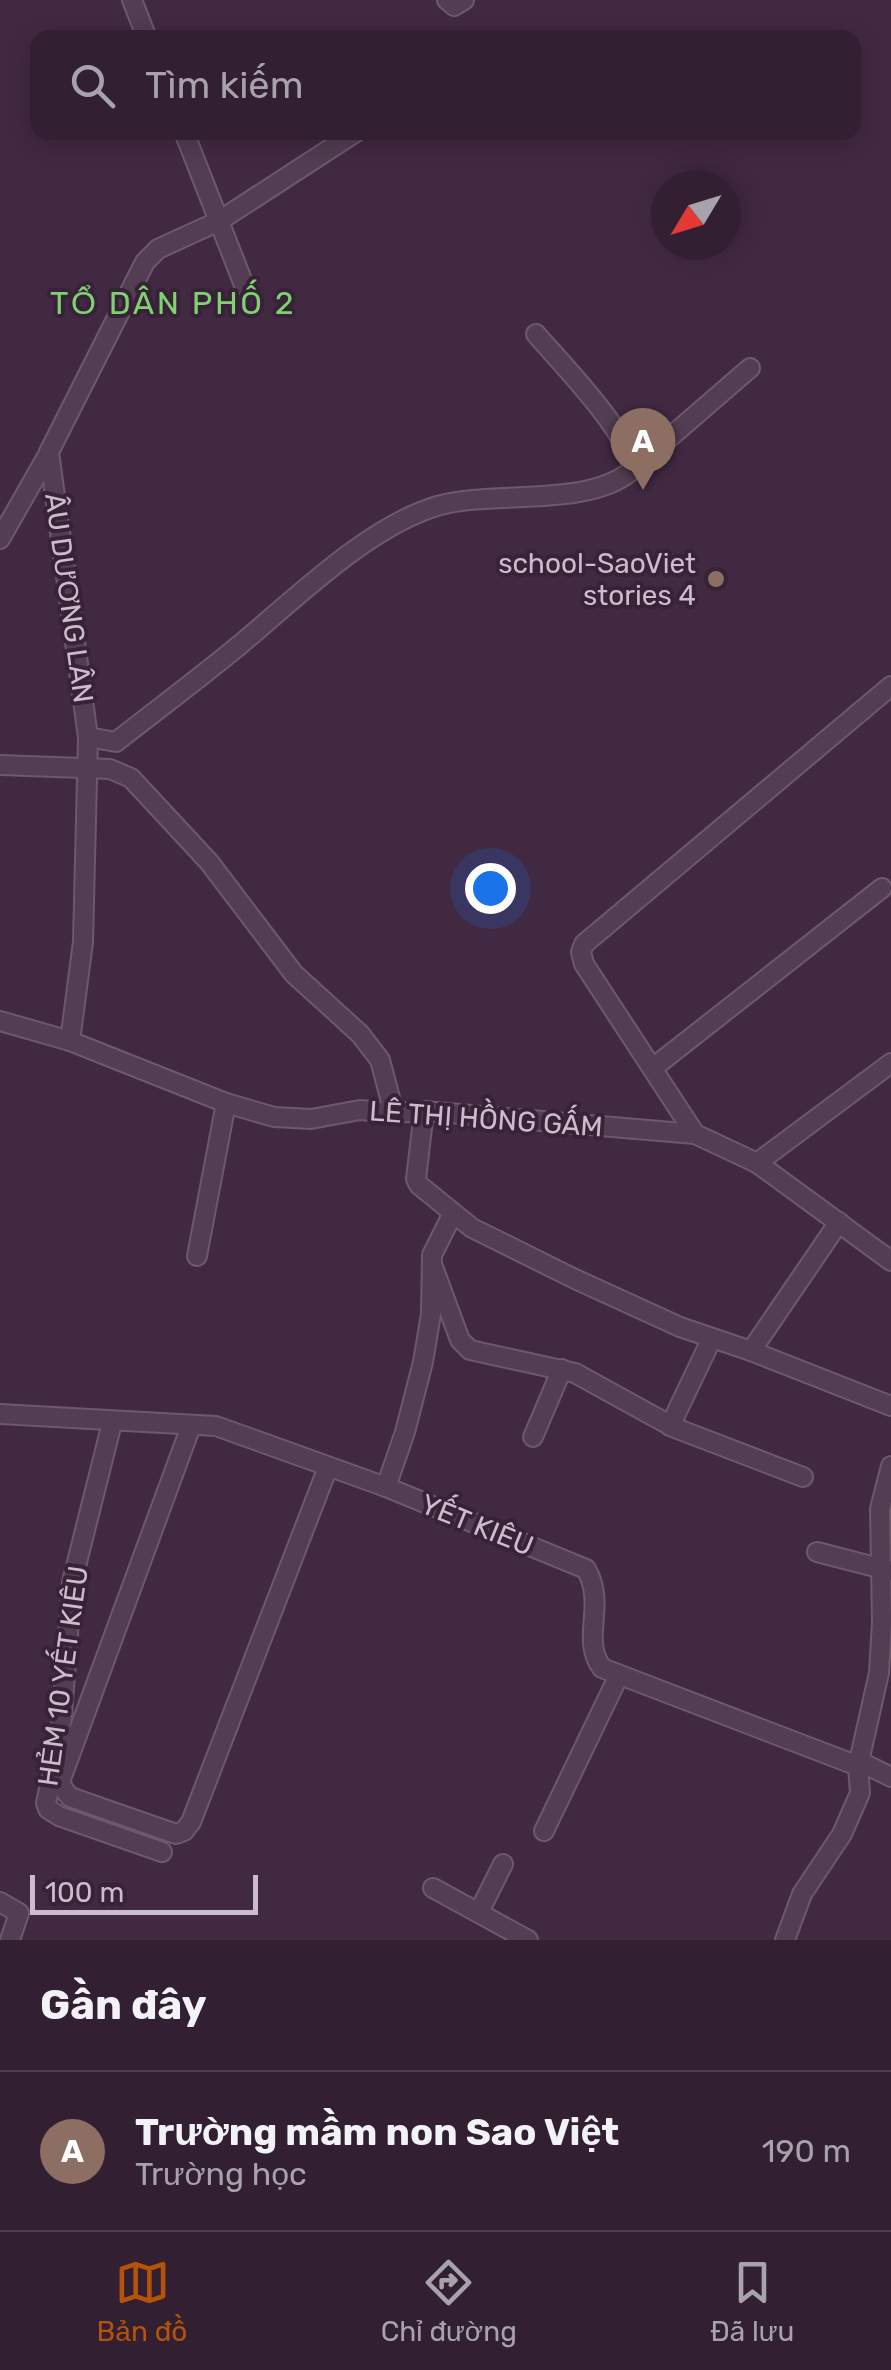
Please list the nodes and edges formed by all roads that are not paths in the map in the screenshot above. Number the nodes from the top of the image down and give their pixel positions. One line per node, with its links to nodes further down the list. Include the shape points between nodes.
1 (132, 0): 4 (street)
2 (447, 0): 3 (street, via 454,6)
3 (464, 0)
4 (143, 30)
5 (187, 140): 7 (street)
6 (344, 140): 7 (street)
7 (219, 222): 8 (street); 11 (street, via 158,250 136,273)
8 (244, 285)
9 (536, 334): 12 (street, via 615,428 630,451)
10 (750, 368): 12 (street)
11 (49, 452): 13 (street); 15 (street, ÂU DƯƠNG LÂN)
12 (631, 471): 15 (street, via 588,491 437,506 387,530 312,582 116,742)
13 (0, 539)
14 (891, 686): 22 (street, via 584,944 584,964)
15 (88, 738): 17 (street, ÂU DƯƠNG LÂN)
16 (0, 765): 17 (street)
17 (88, 769): 20 (street, ÂU DƯƠNG LÂN, via 84,942); 25 (street, via 131,778 180,830 294,974 380,1060)
18 (882, 888): 22 (street)
19 (0, 1021): 20 (street, LÊ THỊ HỒNG GẤM)
20 (70, 1041): 23 (street, LÊ THỊ HỒNG GẤM)
21 (891, 1062): 27 (street)
22 (654, 1066): 26 (street)
23 (226, 1103): 25 (street, LÊ THỊ HỒNG GẤM, via 274,1117); 30 (street)
24 (424, 1111): 25 (street, LÊ THỊ HỒNG GẤM); 26 (street, LÊ THỊ HỒNG GẤM); 28 (street, via 416,1179)
25 (394, 1113)
26 (695, 1134): 27 (street, LÊ THỊ HỒNG GẤM)
27 (757, 1163): 29 (street, LÊ THỊ HỒNG GẤM)
28 (453, 1213): 32 (street, via 434,1249); 33 (street, via 574,1279)
29 (839, 1222): 31 (street, LÊ THỊ HỒNG GẤM); 34 (street)
30 (198, 1256)
31 (891, 1262)
32 (433, 1267): 35 (street, via 464,1346); 45 (street, via 423,1362)
33 (712, 1338): 34 (street); 44 (street, via 670,1426)
34 (751, 1351): 36 (street)
35 (562, 1369): 38 (street); 41 (street)
36 (891, 1406)
37 (0, 1414): 39 (street, YẾT KIÊU)
38 (664, 1422)
39 (112, 1423): 40 (street, YẾT KIÊU); 53 (street, HẺM 10 YẾT KIÊU, via 70,1600 60,1740 46,1803)
40 (191, 1426): 43 (street, YẾT KIÊU, via 216,1426); 52 (street)
41 (533, 1438)
42 (891, 1466): 47 (street, via 880,1509)
43 (328, 1467): 45 (street, YẾT KIÊU); 52 (street, via 184,1832 70,1797)
44 (803, 1476)
45 (386, 1488): 49 (street, YẾT KIÊU, via 586,1569 596,1592 592,1653 602,1668)
46 (817, 1552): 47 (street)
47 (886, 1570): 48 (street)
48 (886, 1624): 50 (street)
49 (619, 1674): 50 (street); 54 (street)
50 (858, 1764): 51 (street); 62 (street, via 853,1813 802,1894)
51 (891, 1777)
52 (60, 1779): 53 (street)
53 (52, 1812): 55 (street, HẺM 10 YẾT KIÊU)
54 (544, 1831)
55 (162, 1852)
56 (503, 1864): 59 (street)
57 (433, 1888): 59 (street)
58 (0, 1902): 60 (street, via 20,1919)
59 (478, 1912): 61 (street)
60 (5, 1939)
61 (528, 1940)
62 (785, 1940)

